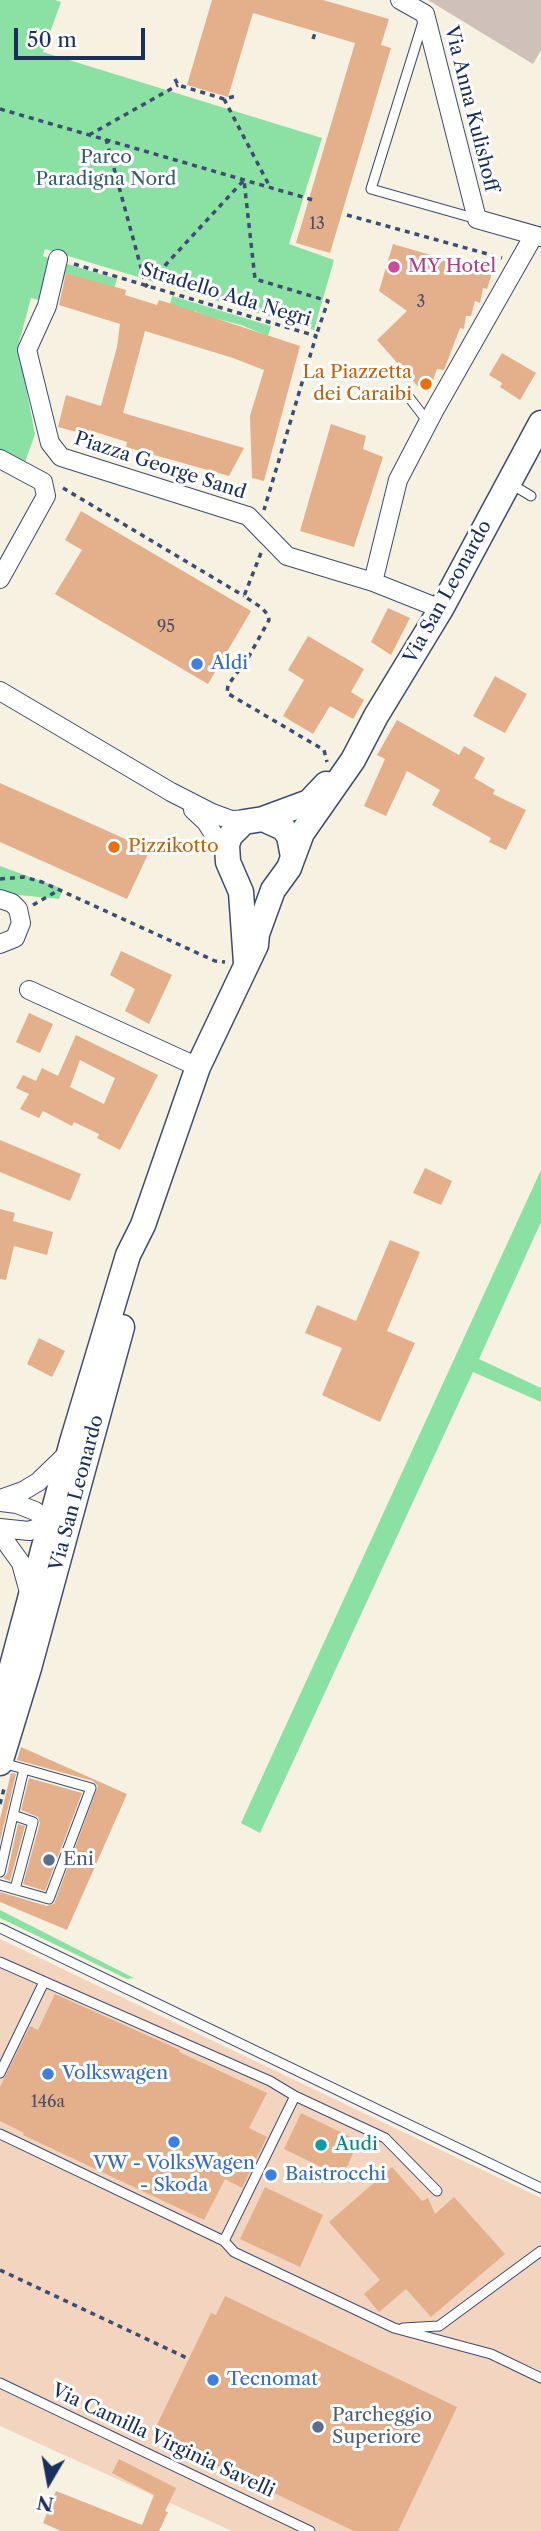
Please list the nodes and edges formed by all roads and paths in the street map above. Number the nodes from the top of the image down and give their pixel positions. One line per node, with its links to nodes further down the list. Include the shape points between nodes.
1 (400, 0): 2 (street, Via Anna Kulishoff)
2 (425, 14): 16 (street, Via Anna Kulishoff); 16 (lane, via 371,189)
3 (315, 33): 4 (path)
4 (313, 39)
5 (174, 79): 6 (path)
6 (178, 85): 8 (path); 10 (path)
7 (236, 96): 8 (path)
8 (224, 99): 13 (path)
9 (0, 109): 10 (path)
10 (89, 135): 11 (path)
11 (106, 139): 12 (path); 20 (path)
12 (244, 180): 13 (path); 20 (path); 21 (path, via 255,279 328,301)
13 (270, 187): 14 (path)
14 (313, 200)
15 (346, 215): 19 (path)
16 (477, 219): 17 (street, Via Anna Kulishoff)
17 (538, 236): 19 (street)
18 (58, 260): 20 (path, Stradello Ada Negri); 29 (street, Piazza George Sand, via 47,306 27,350 50,443 61,457 248,516)
19 (518, 262): 23 (street)
20 (146, 286): 21 (path, Stradello Ada Negri)
21 (316, 337): 29 (path, Stradello Ada Negri)
22 (408, 396): 23 (lane)
23 (435, 416): 31 (street, via 398,480)
24 (541, 423): 26 (main road, Via San Leonardo)
25 (0, 459): 30 (street, via 43,482 46,496)
26 (509, 482): 28 (lane); 33 (main road, Via San Leonardo)
27 (58, 485): 32 (path)
28 (531, 496)
29 (259, 527): 31 (street, Piazza George Sand, via 287,556)
30 (0, 579)
31 (373, 582): 33 (street, Piazza George Sand)
32 (244, 596)
33 (441, 609): 35 (main road, Via San Leonardo)
34 (0, 691): 36 (street)
35 (353, 760): 37 (main road, Via San Leonardo, via 309,802); 39 (main road, Via San Leonardo, via 302,833)
36 (171, 792): 37 (street, via 230,820); 38 (street, via 206,822)
37 (258, 819): 38 (main road, via 236,828 230,836); 39 (main road, via 274,822 289,836)
38 (229, 862): 39 (main road, via 239,878 261,885 272,883); 44 (main road, via 241,892)
39 (287, 867): 44 (main road, Via San Leonardo, via 273,890 256,946)
40 (59, 890): 42 (path)
41 (0, 899): 42 (street, via 12,903)
42 (19, 913): 43 (street, via 19,931)
43 (0, 944)
44 (246, 962): 46 (main road, Via San Leonardo)
45 (29, 990): 46 (street)
46 (198, 1067): 47 (main road, Via San Leonardo)
47 (145, 1221): 48 (main road, Via San Leonardo); 49 (main road, Via San Leonardo, via 128,1255)
48 (96, 1426): 51 (street, via 77,1462 61,1516); 55 (main road, Via San Leonardo)
49 (72, 1442): 50 (street, via 45,1476); 51 (main road, Via San Leonardo)
50 (0, 1501): 51 (street, via 30,1508)
51 (49, 1524): 52 (street, via 24,1532); 54 (main road, Via San Leonardo); 55 (street, via 55,1540 34,1617)
52 (0, 1528)
53 (0, 1534): 54 (street, via 24,1569)
54 (28, 1601): 56 (main road, Via San Leonardo)
55 (29, 1668): 57 (main road, Via San Leonardo)
56 (0, 1711)
57 (11, 1765): 58 (path); 59 (lane); 62 (lane, via 91,1788 49,1899)
58 (0, 1804)
59 (13, 1815): 60 (lane); 62 (lane, via 33,1822)
60 (0, 1872)
61 (0, 1885): 62 (lane)
62 (15, 1889)
63 (0, 1928): 69 (lane)
64 (0, 1962): 65 (lane)
65 (44, 1982): 66 (lane); 67 (lane)
66 (0, 2073)
67 (295, 2096): 70 (lane, via 385,2138); 71 (lane)
68 (0, 2134): 71 (lane)
69 (541, 2188)
70 (437, 2191)
71 (224, 2241): 74 (lane, via 234,2252)
72 (541, 2251): 74 (lane, via 439,2326)
73 (0, 2270): 75 (path)
74 (394, 2328): 76 (lane, via 491,2354)
75 (189, 2359)
76 (541, 2378)
77 (0, 2383): 78 (lane, Via Camilla Virginia Savelli)
78 (310, 2531)

